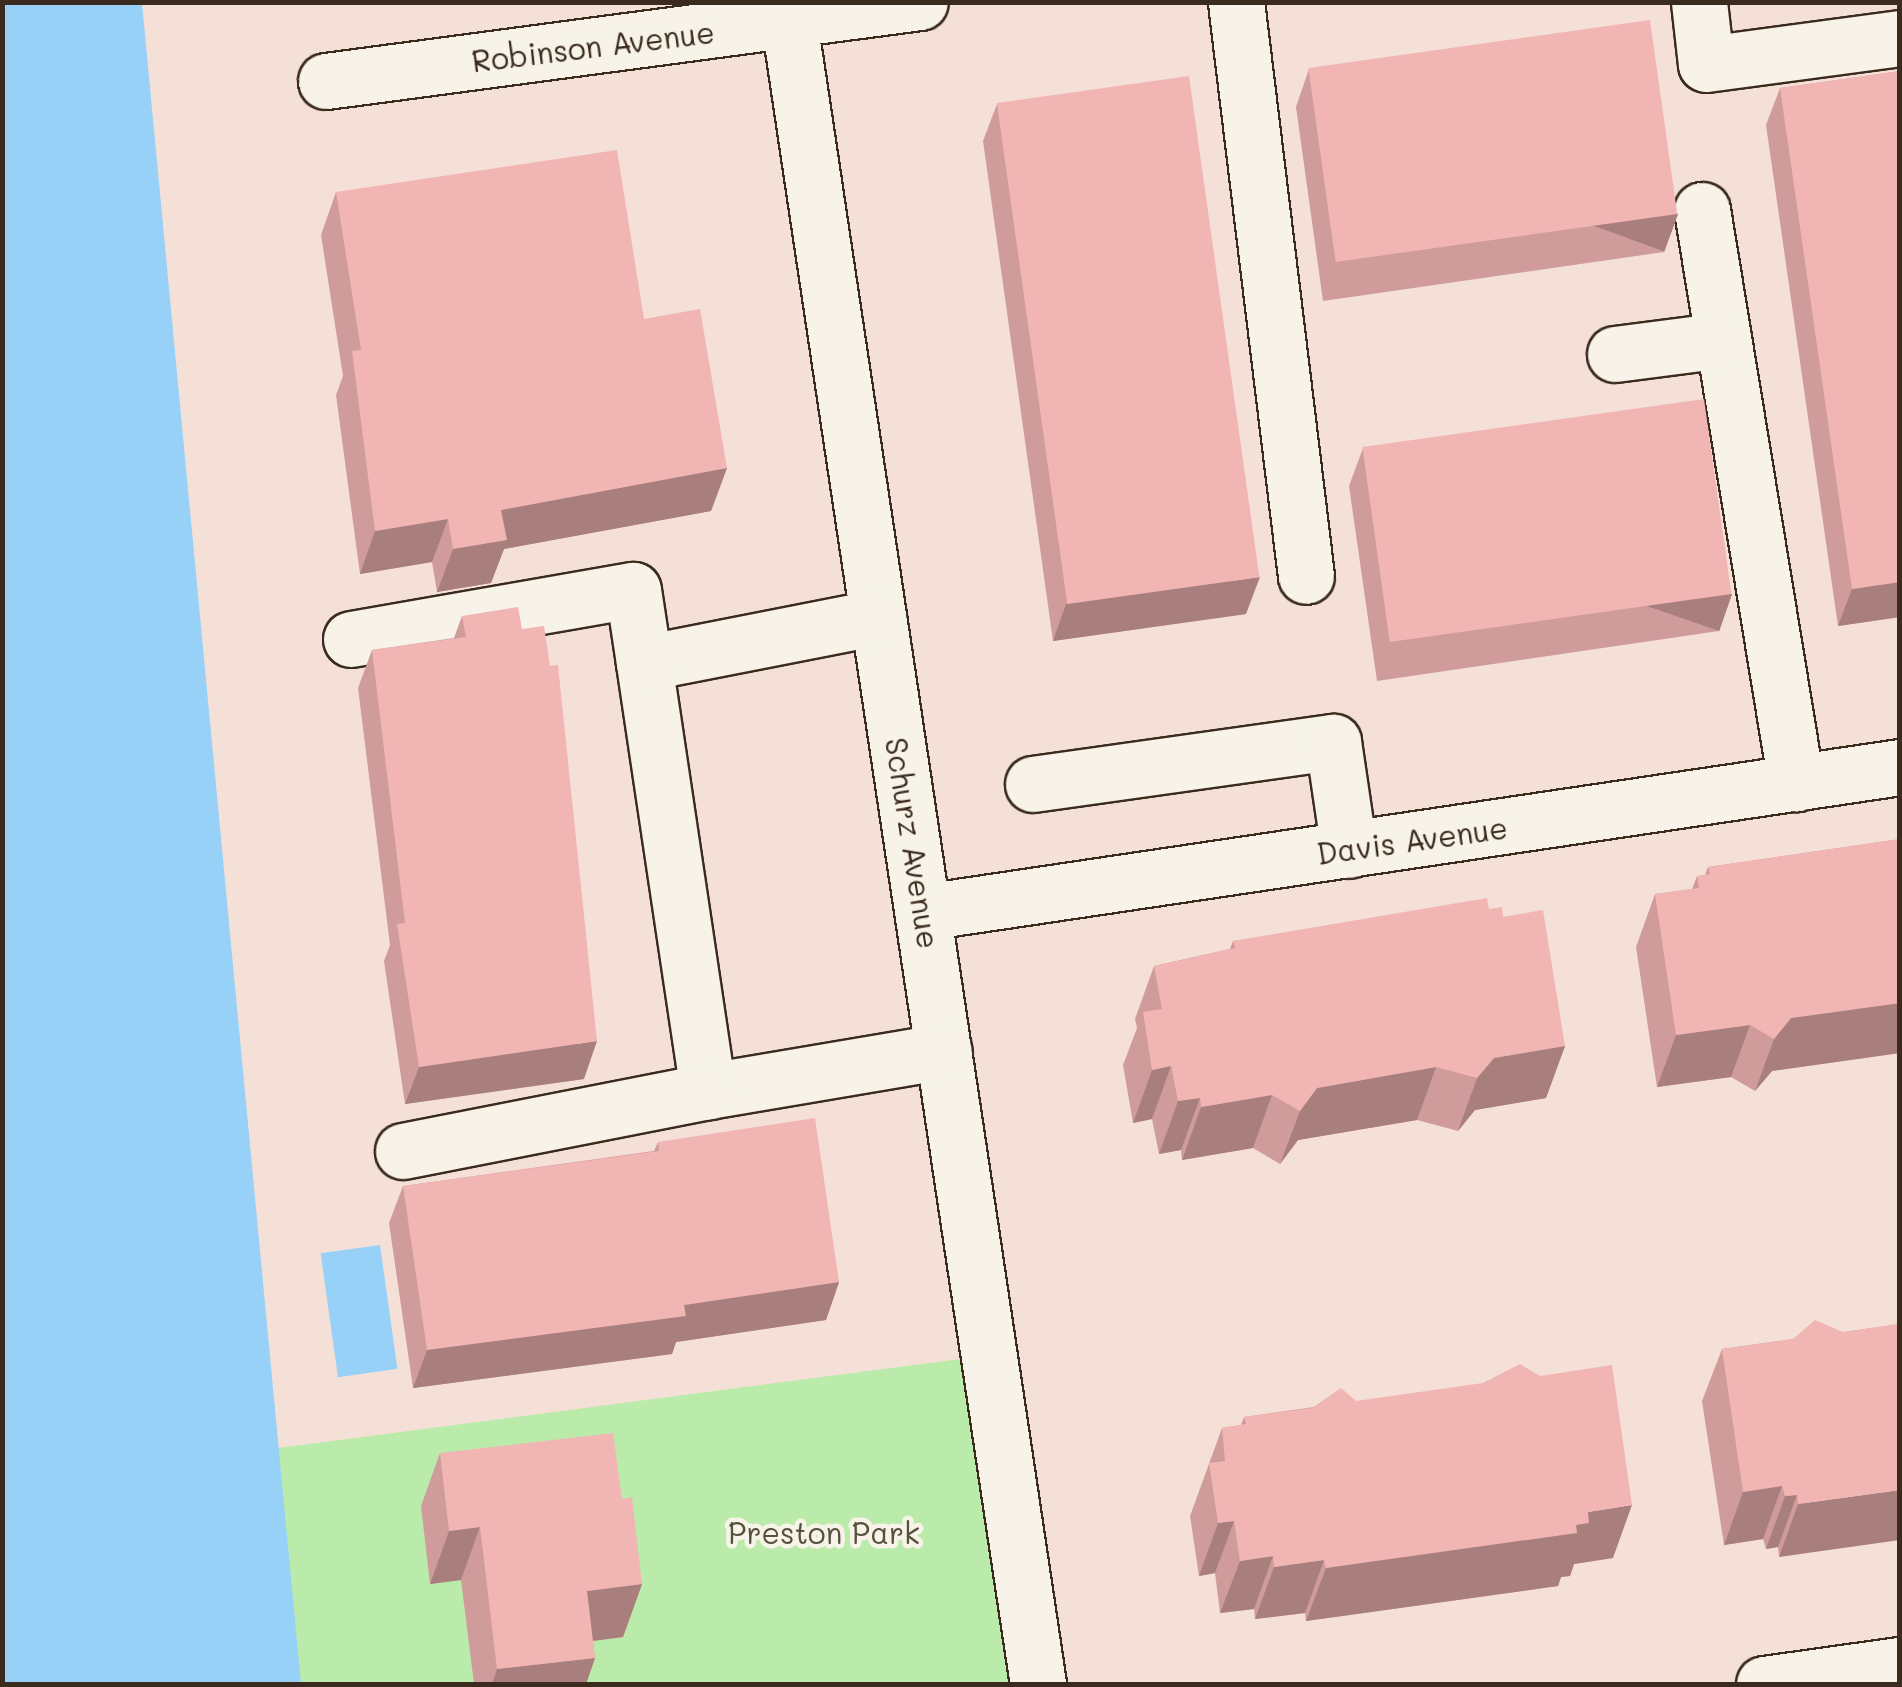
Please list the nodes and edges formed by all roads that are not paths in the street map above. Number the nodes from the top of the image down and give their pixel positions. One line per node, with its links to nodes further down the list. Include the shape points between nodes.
1 (920, 2): 4 (street, Robinson Avenue)
2 (1236, 2): 10 (street)
3 (1699, 2): 5 (street, via 1706,64)
4 (788, 12): 6 (street, Robinson Avenue); 11 (street, Schurz Avenue)
5 (1900, 38)
6 (326, 81)
7 (1702, 210): 8 (street)
8 (1723, 340): 9 (street); 15 (street)
9 (1615, 354)
10 (1306, 576)
11 (878, 617): 13 (street); 18 (street, Schurz Avenue)
12 (351, 640): 13 (street, via 633,590)
13 (644, 663): 20 (street)
14 (1900, 767): 15 (street, Davis Avenue)
15 (1796, 783): 17 (street, Davis Avenue)
16 (1033, 784): 17 (street, via 1333,742)
17 (1348, 850): 18 (street, Davis Avenue)
18 (924, 912): 19 (street, Schurz Avenue)
19 (944, 1051): 20 (street); 23 (street, Schurz Avenue)
20 (708, 1091): 21 (street)
21 (403, 1151)
22 (1900, 1665): 24 (street)
23 (1038, 1684)
24 (1764, 1684)

